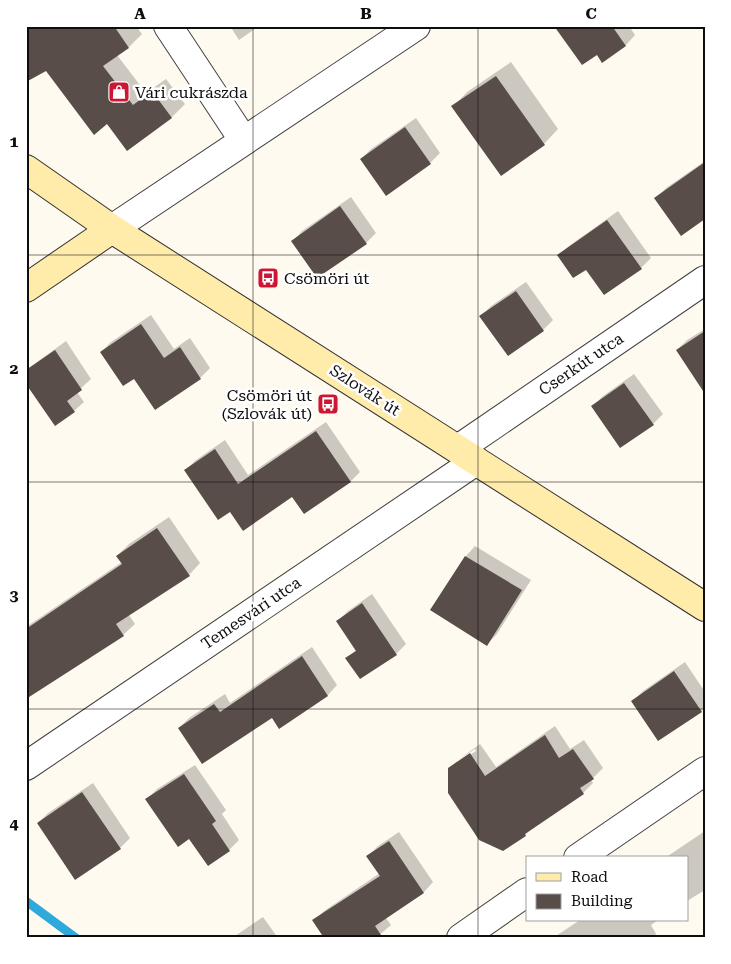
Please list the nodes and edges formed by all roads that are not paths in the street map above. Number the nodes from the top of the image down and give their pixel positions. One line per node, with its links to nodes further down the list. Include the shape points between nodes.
1 (168, 26): 3 (street)
2 (416, 26): 3 (street)
3 (244, 141): 5 (street)
4 (26, 169): 5 (main road, Szlovák út)
5 (112, 229): 7 (main road); 8 (main road, Szlovák út)
6 (705, 280): 8 (street, Cserkút utca)
7 (26, 288)
8 (467, 455): 9 (main road, Szlovák út); 10 (street, Temesvári utca)
9 (705, 607)
10 (26, 766)
11 (705, 771): 12 (street)
12 (581, 856)
13 (526, 893): 14 (street)
14 (461, 938)

